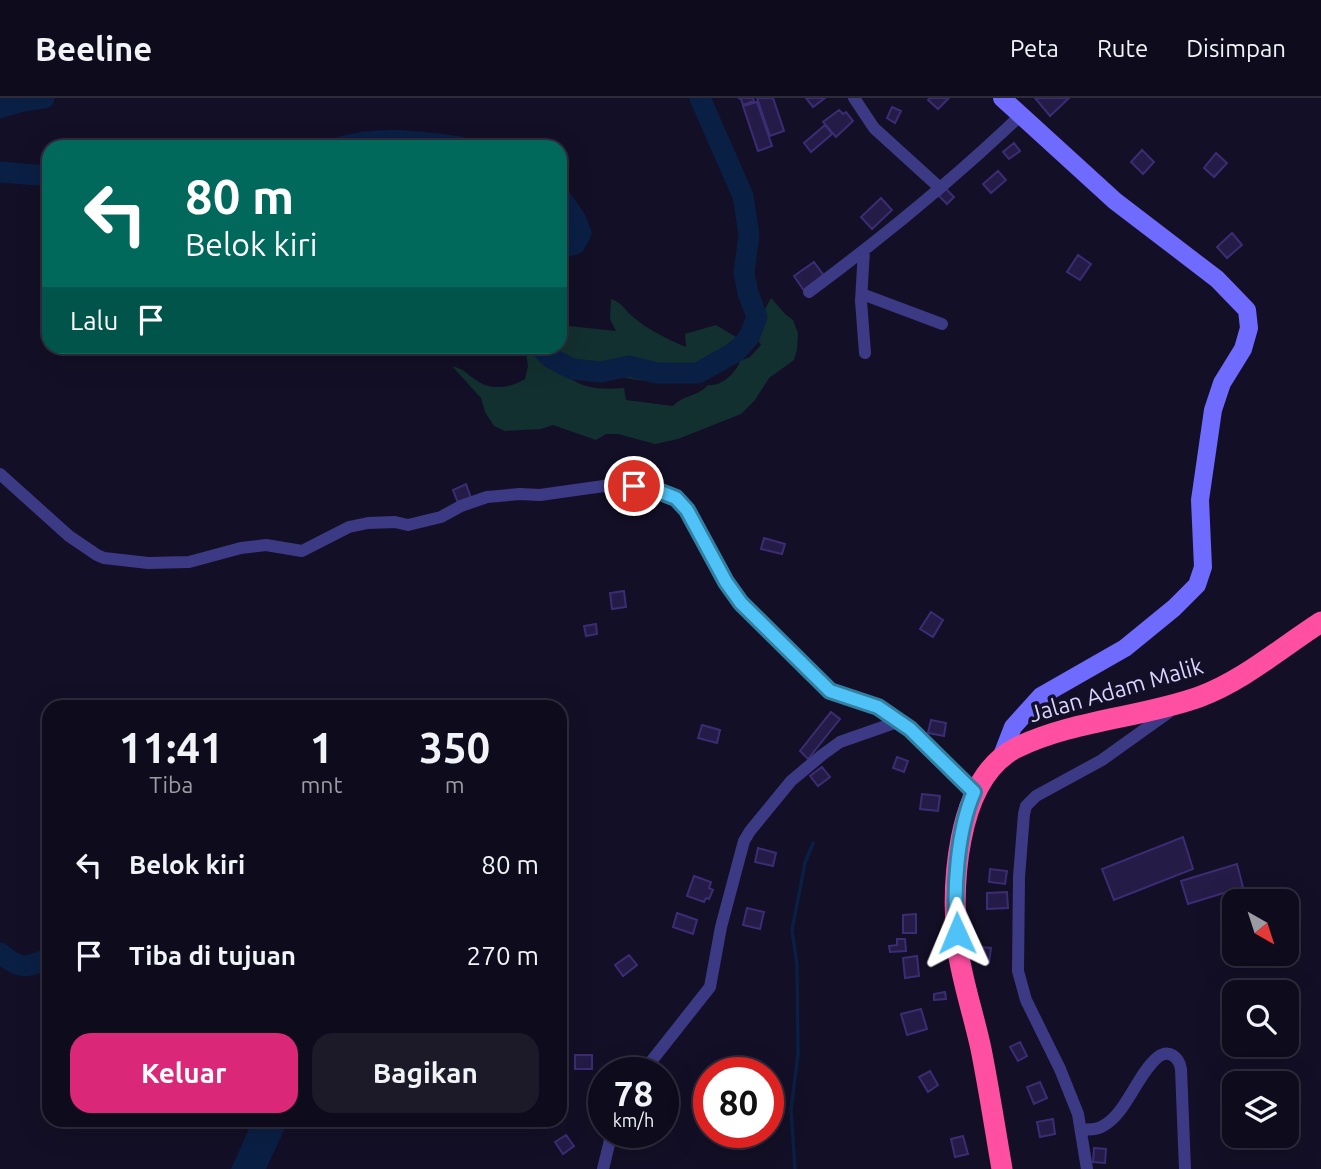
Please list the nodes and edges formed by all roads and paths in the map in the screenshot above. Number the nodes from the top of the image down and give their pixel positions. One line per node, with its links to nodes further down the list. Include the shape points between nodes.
1 (854, 98): 4 (street, via 874,128)
2 (1002, 98): 3 (street)
3 (1022, 114): 4 (street); 14 (street, via 1115,201 1217,279 1247,310 1249,328 1213,410 1200,500 1203,567 1197,585 1125,648 1041,696 1013,727)
4 (940, 188): 5 (street)
5 (864, 250): 6 (street); 7 (street)
6 (809, 292)
7 (862, 294): 8 (street); 9 (street)
8 (942, 324)
9 (865, 353)
10 (0, 474): 13 (street, via 97,555 148,563 189,562 266,545 302,551 349,527 408,525 487,497 611,485 653,489 676,498 687,510 741,603 834,694 878,707)
11 (1321, 622): 12 (highway, Jalan Adam Malik, via 1228,683)
12 (1184, 701): 14 (highway, Jalan Adam Malik, via 1056,733); 17 (street, via 1113,752 1036,796 1024,814 1018,971)
13 (897, 722): 15 (street, via 910,729); 16 (street, via 859,734 821,755 791,781 750,831 721,927 710,987)
14 (1001, 758): 15 (highway, Jalan Adam Malik)
15 (974, 792): 20 (highway, Jalan Adam Malik, via 962,840 955,916 958,953 981,1048)
16 (655, 1057)
17 (1081, 1129): 21 (street); 22 (street, via 1104,1126 1155,1059 1172,1054 1181,1069)
18 (608, 1148): 19 (street)
19 (603, 1169)
20 (1002, 1169)
21 (1087, 1169)
22 (1185, 1169)

